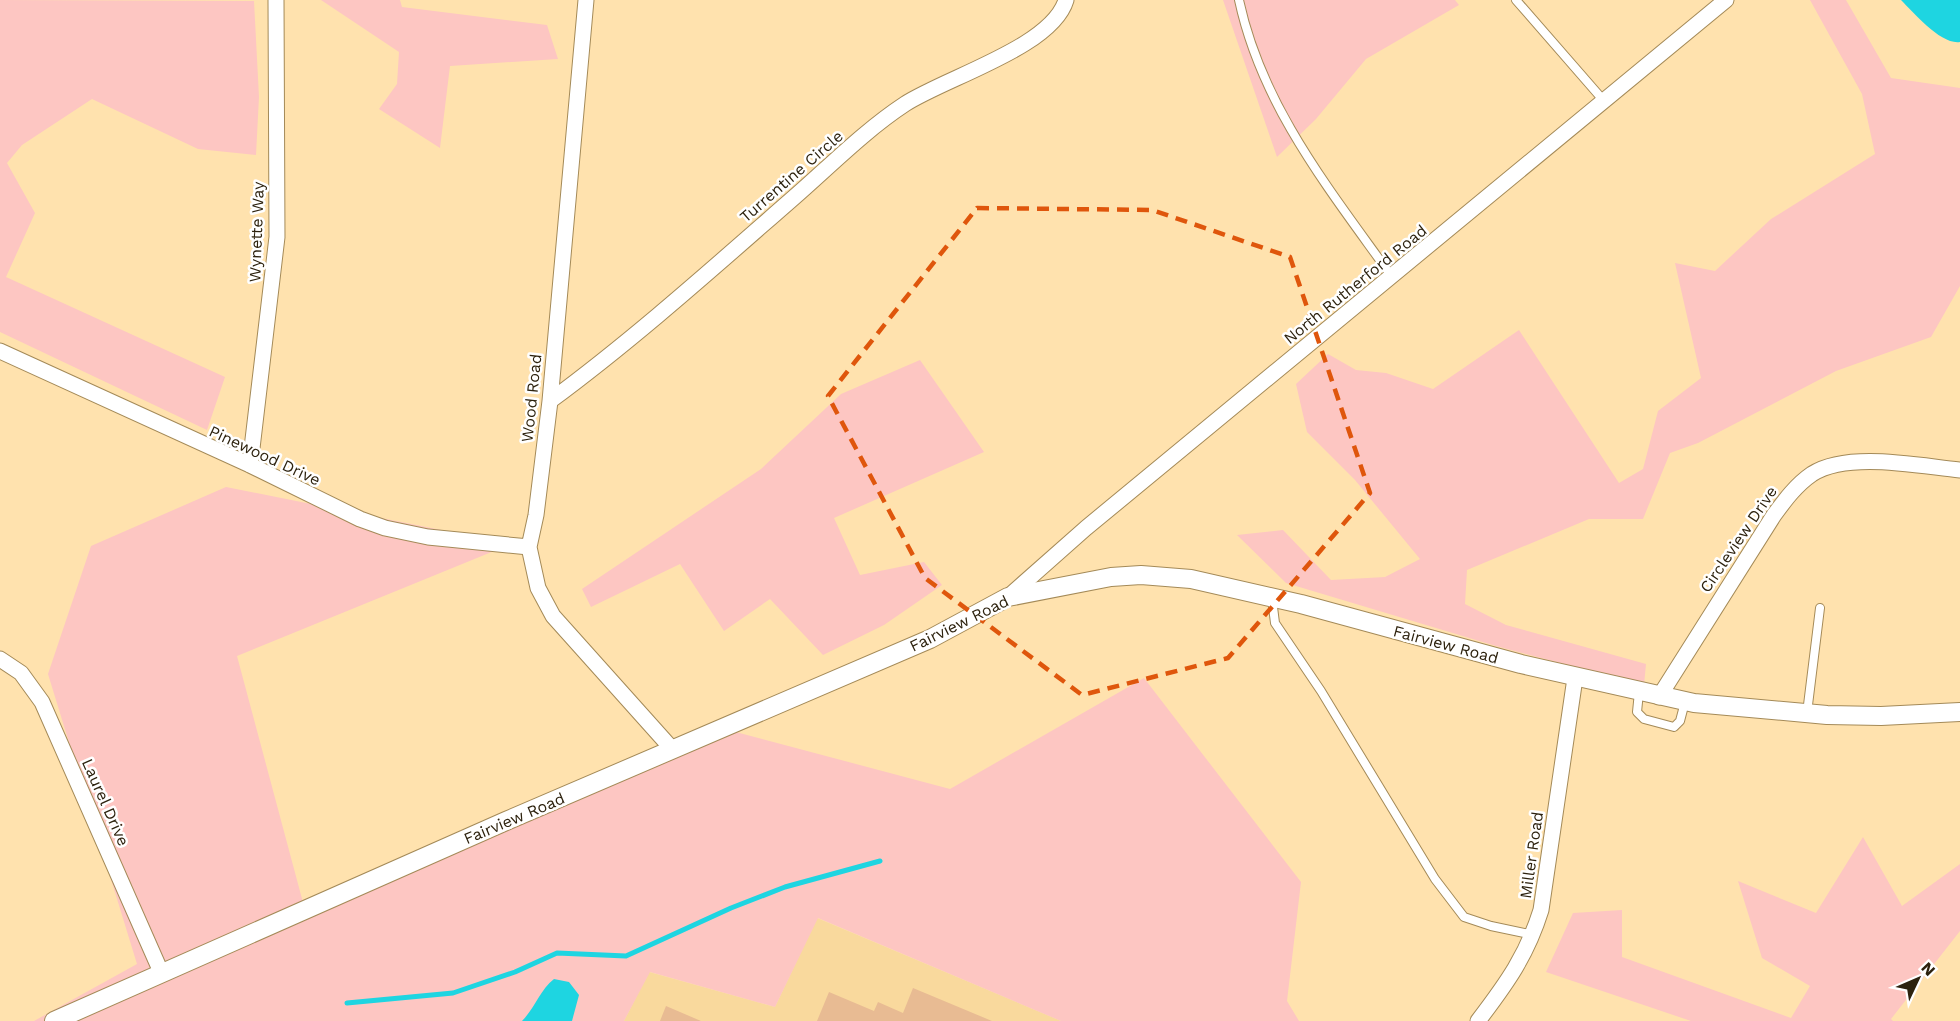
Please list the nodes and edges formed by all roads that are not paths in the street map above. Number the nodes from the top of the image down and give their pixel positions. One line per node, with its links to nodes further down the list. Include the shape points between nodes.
1 (276, 0): 11 (street, Wynette Way, via 277,237)
2 (586, 0): 10 (street, Wood Road)
3 (1066, 0): 10 (street, Turrentine Circle, via 1057,18 1040,35 933,88 881,121 660,314)
4 (1239, 0): 8 (lane, via 1258,65 1277,109)
5 (1516, 0): 7 (lane)
6 (1726, 0): 7 (street, North Rutherford Road)
7 (1605, 103): 8 (street, North Rutherford Road)
8 (1392, 277): 14 (street, North Rutherford Road, via 1086,528)
9 (0, 351): 11 (street, Pinewood Drive)
10 (550, 401): 13 (street, Wood Road)
11 (250, 465): 13 (street, Pinewood Drive, via 385,528 428,537)
12 (1960, 470): 20 (street, Circleview Drive, via 1862,462 1837,464 1811,475 1774,515)
13 (529, 547): 24 (street, Wood Road, via 538,588 553,616)
14 (1008, 597): 15 (street, Fairview Road, via 1141,574 1191,579); 24 (street, Fairview Road, via 930,639)
15 (1272, 597): 18 (street, Fairview Road); 25 (lane, via 1275,623 1334,711 1435,879 1464,917)
16 (1820, 608): 23 (lane)
17 (0, 659): 26 (street, Laurel Drive, via 21,673 42,702)
18 (1575, 678): 19 (street, Fairview Road); 25 (street, Miller Road)
19 (1639, 692): 20 (street, Fairview Road); 21 (lane, via 1637,712 1674,727 1680,721)
20 (1659, 697): 21 (street, Fairview Road)
21 (1685, 702): 23 (street, Fairview Road)
22 (1960, 712): 23 (street, Fairview Road)
23 (1807, 714)
24 (673, 750): 26 (street, Fairview Road)
25 (1534, 935): 28 (street, Miller Road, via 1516,972)
26 (160, 972): 27 (street, Fairview Road)
27 (54, 1021)
28 (1478, 1021)

